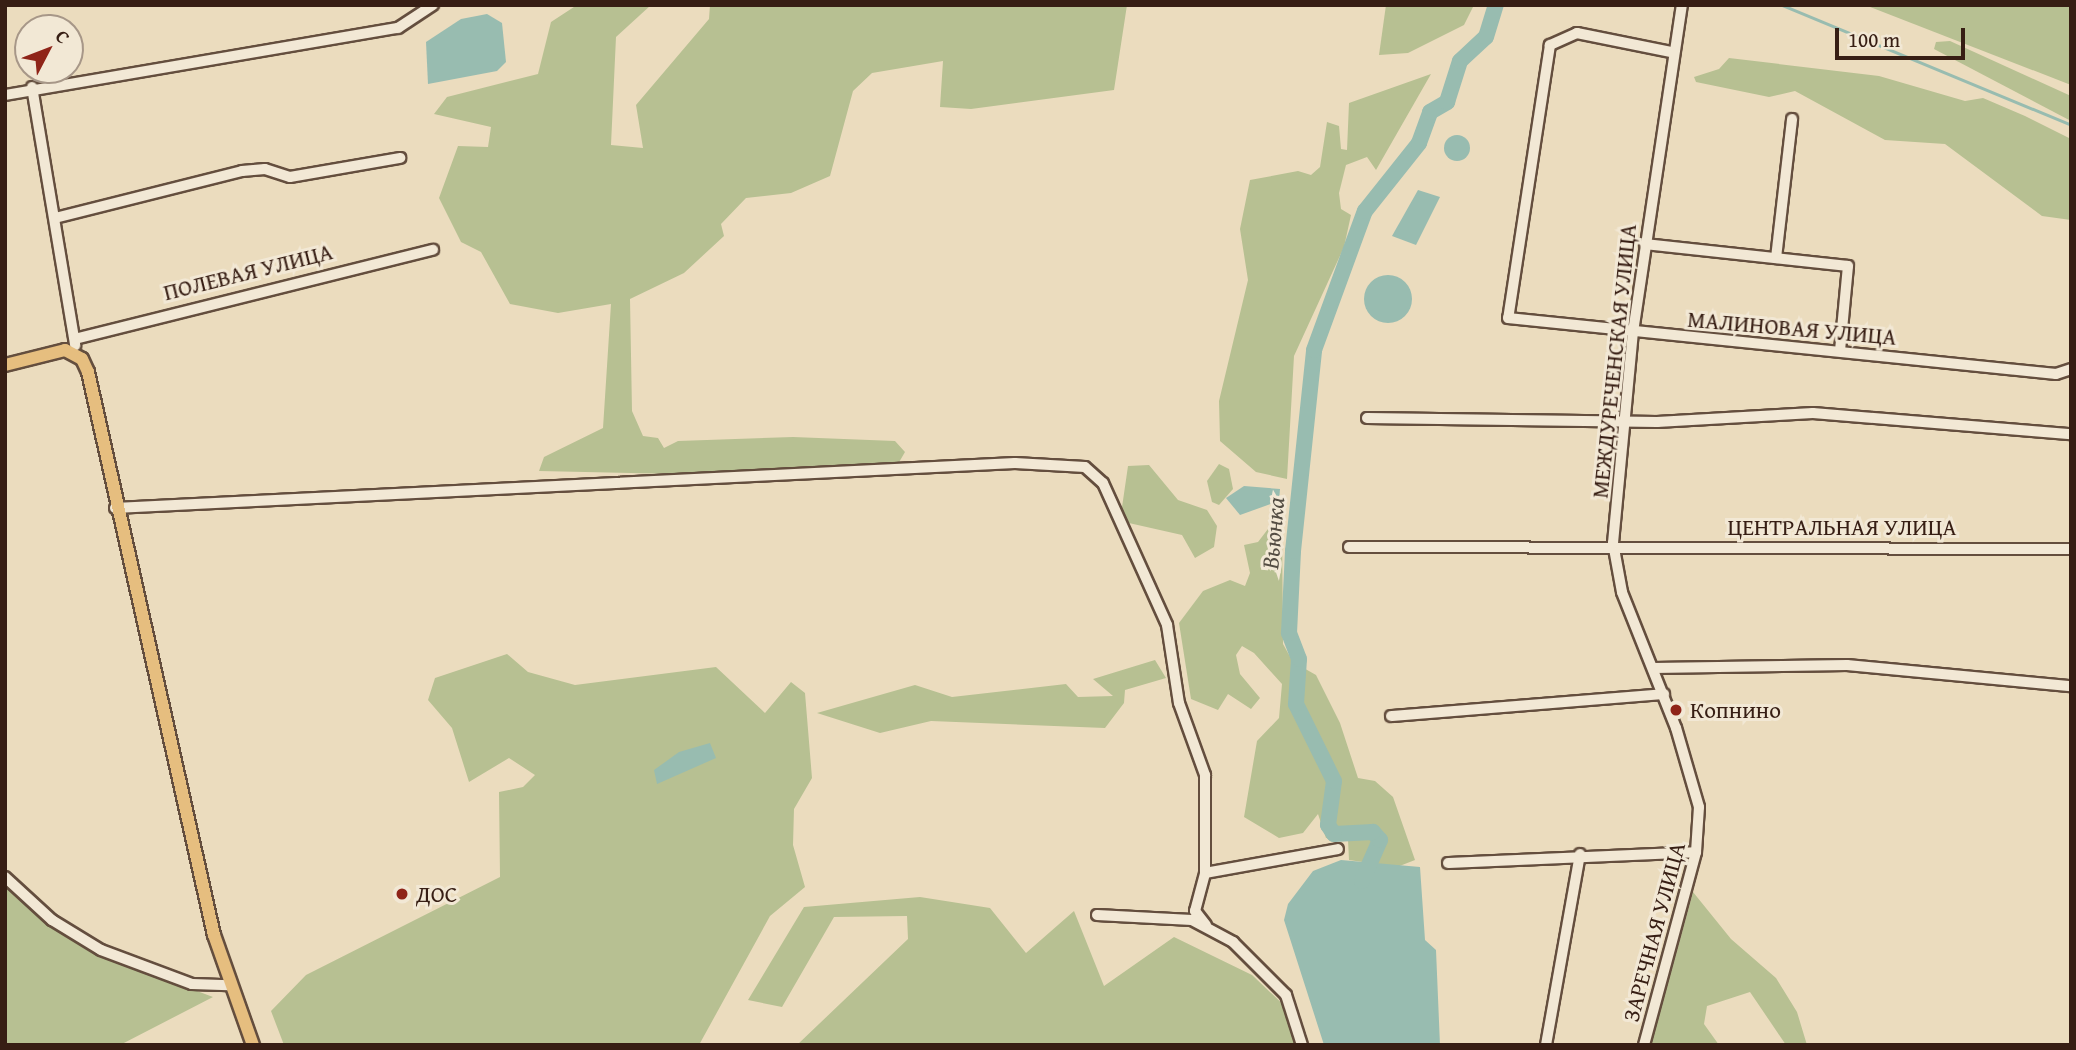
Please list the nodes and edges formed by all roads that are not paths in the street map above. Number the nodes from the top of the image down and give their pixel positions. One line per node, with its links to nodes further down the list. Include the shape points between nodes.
1 (433, 5): 4 (street, via 398,28)
2 (1682, 5): 3 (street, МЕЖДУРЕЧЕНСКАЯ УЛИЦА)
3 (1671, 52): 9 (street, МЕЖДУРЕЧЕНСКАЯ УЛИЦА); 12 (street, МАЛИНОВАЯ УЛИЦА, via 1577,33 1550,45 1508,318)
4 (32, 87): 5 (street); 8 (street)
5 (5, 95)
6 (1792, 118): 11 (street)
7 (400, 158): 8 (street, via 290,177 242,171)
8 (55, 218): 13 (street)
9 (1645, 244): 11 (street); 12 (street, МЕЖДУРЕЧЕНСКАЯ УЛИЦА)
10 (433, 250): 13 (street, ПОЛЕВАЯ УЛИЦА)
11 (1776, 258): 14 (street, via 1852,270)
12 (1633, 332): 14 (street, МАЛИНОВАЯ УЛИЦА); 18 (street, МЕЖДУРЕЧЕНСКАЯ УЛИЦА)
13 (75, 346): 15 (main road); 20 (main road, via 88,372)
14 (1840, 350): 16 (street, МАЛИНОВАЯ УЛИЦА, via 2056,373)
15 (5, 365)
16 (2071, 369)
17 (1367, 418): 18 (street)
18 (1625, 422): 19 (street, via 1813,412); 21 (street, МЕЖДУРЕЧЕНСКАЯ УЛИЦА)
19 (2071, 434)
20 (115, 508): 32 (street, via 1015,463 1085,467 1102,483 1167,625 1180,703 1205,775); 36 (main road)
21 (1613, 543): 22 (street, ЦЕНТРАЛЬНАЯ УЛИЦА); 23 (street, ЦЕНТРАЛЬНАЯ УЛИЦА); 24 (street, МЕЖДУРЕЧЕНСКАЯ УЛИЦА, via 1622,592)
22 (1349, 547)
23 (2071, 548)
24 (1654, 668): 25 (street, via 1847,665); 26 (street, ЗАРЕЧНАЯ УЛИЦА)
25 (2071, 685)
26 (1664, 694): 27 (street); 29 (street, ЗАРЕЧНАЯ УЛИЦА, via 1695,787)
27 (1391, 716)
28 (1338, 849): 32 (street)
29 (1696, 852): 30 (street); 40 (street, ЗАРЕЧНАЯ УЛИЦА)
30 (1580, 854): 31 (street); 39 (street)
31 (1448, 863)
32 (1205, 873): 35 (street, via 1195,911)
33 (5, 877): 36 (street, via 52,920 101,950 192,984)
34 (1097, 915): 35 (street)
35 (1207, 925): 38 (street, via 1233,942 1286,995)
36 (229, 985): 37 (main road)
37 (253, 1045)
38 (1302, 1045)
39 (1546, 1045)
40 (1644, 1045)

